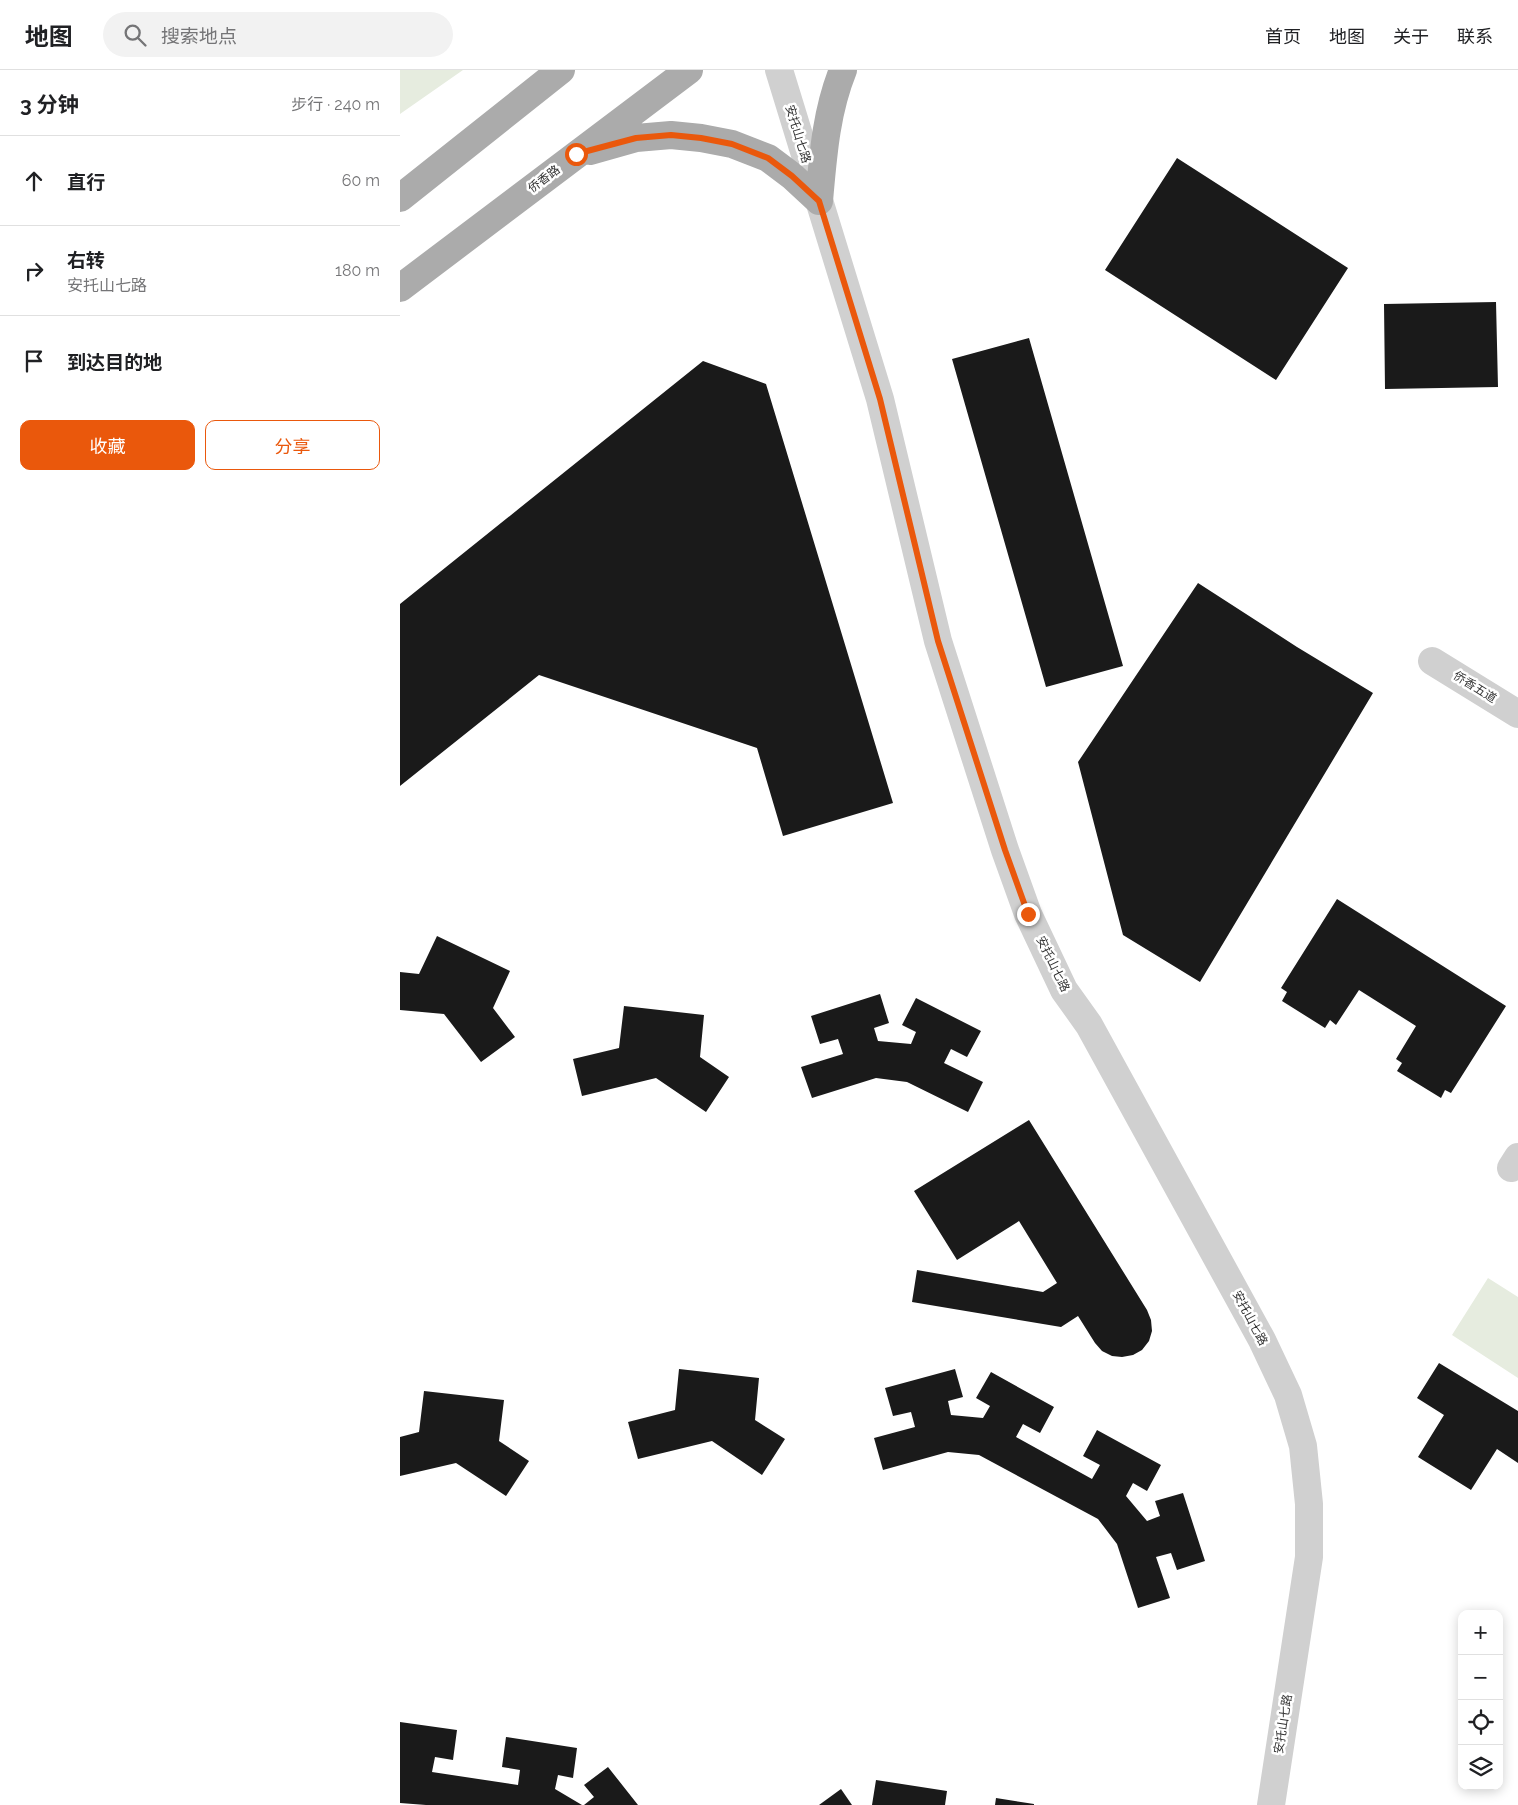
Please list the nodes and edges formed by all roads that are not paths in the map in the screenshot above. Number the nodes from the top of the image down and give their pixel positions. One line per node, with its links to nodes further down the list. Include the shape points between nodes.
1 (689, 70): 5 (main road, 侨香路)
2 (779, 70): 7 (street, 安托山七路)
3 (843, 70): 7 (main road, via 825,133)
4 (554, 74): 6 (main road)
5 (576, 154): 7 (main road, via 636,138 671,135 724,143 768,158); 8 (main road, 侨香路)
6 (400, 198)
7 (819, 201): 11 (street, 安托山七路, via 880,399 938,641 1028,914 1064,990 1089,1025 1262,1340 1288,1395 1303,1446 1309,1504 1309,1557)
8 (400, 288)
9 (1432, 660): 10 (street, 侨香五道)
10 (1518, 714)
11 (1271, 1805)

